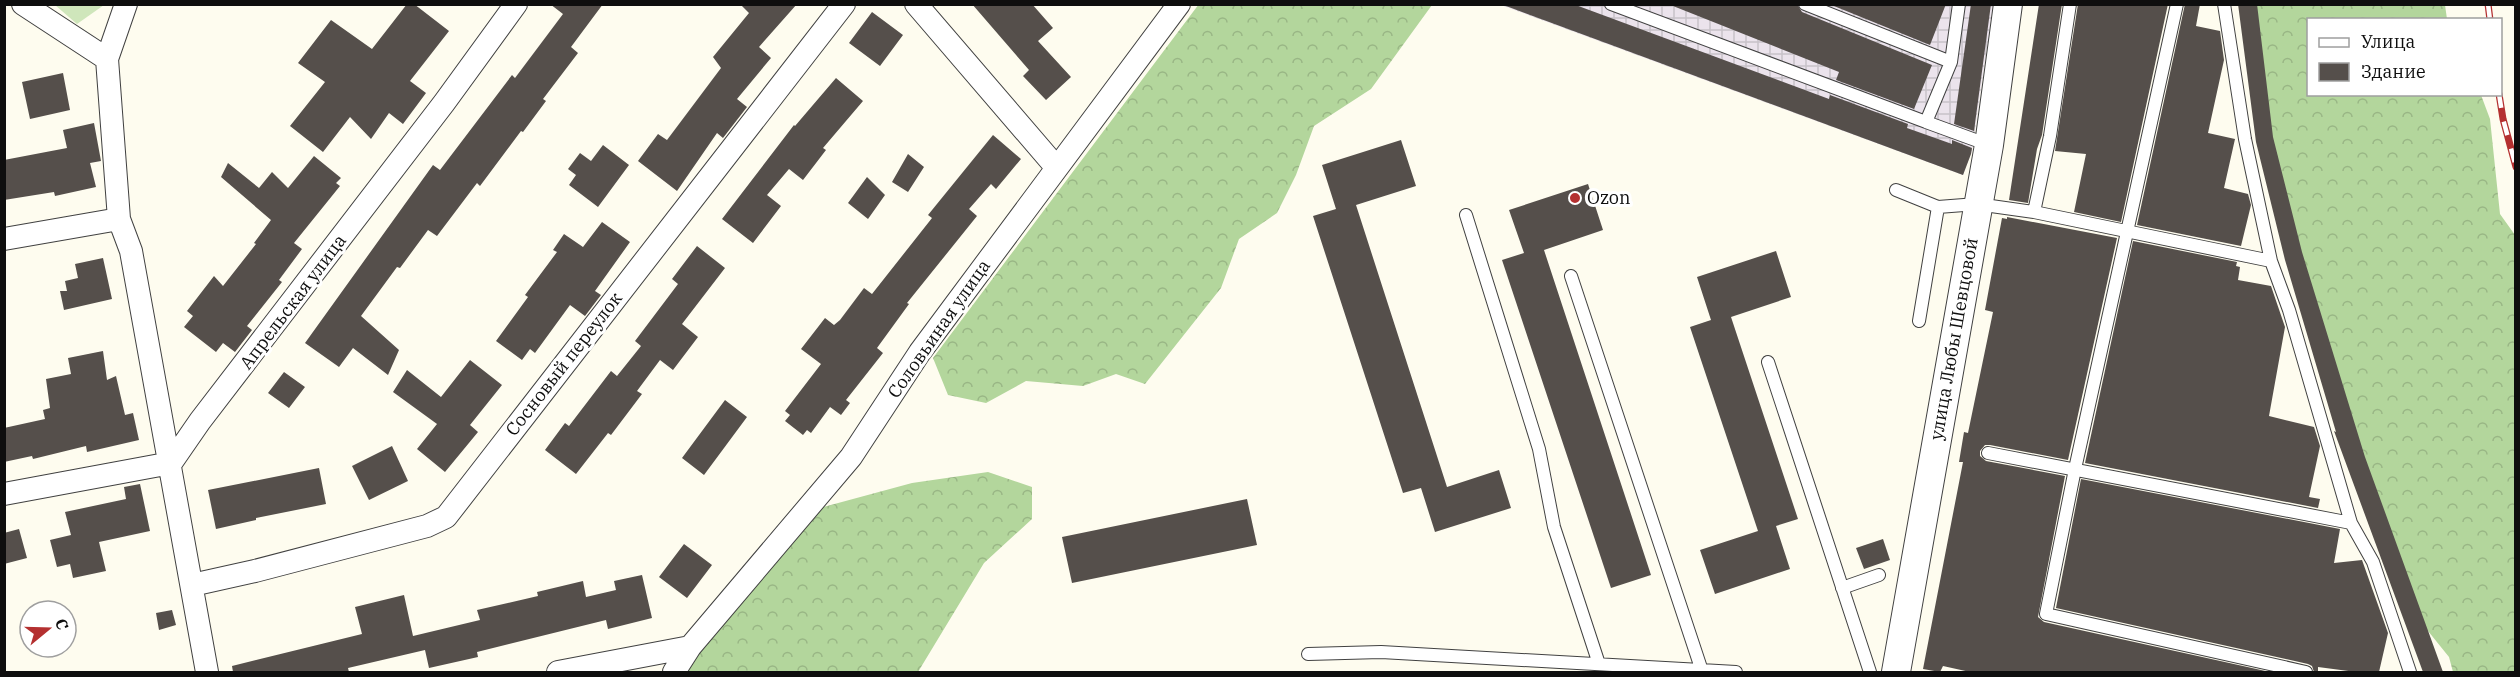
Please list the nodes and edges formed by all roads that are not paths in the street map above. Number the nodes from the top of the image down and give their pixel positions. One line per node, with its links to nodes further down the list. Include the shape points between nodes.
1 (22, 4): 14 (street)
2 (126, 4): 14 (street)
3 (516, 4): 32 (street, Апрельская улица)
4 (844, 4): 37 (street, Сосновый переулок, via 446,517 427,526)
5 (916, 4): 18 (street)
6 (1179, 4): 18 (street, Соловьиная улица)
7 (1611, 4): 16 (lane)
8 (1805, 4): 15 (lane)
9 (1959, 4): 15 (lane)
10 (2008, 4): 17 (street, улица Любы Шевцовой)
11 (2070, 4): 22 (lane)
12 (2177, 4): 25 (lane)
13 (2224, 4): 27 (lane, via 2245,139)
14 (106, 59): 24 (street)
15 (1951, 62): 16 (lane)
16 (1926, 122): 17 (lane)
17 (1989, 145): 20 (street, улица Любы Шевцовой)
18 (1056, 167): 39 (street, Соловьиная улица, via 920,352 851,457)
19 (1896, 190): 21 (lane)
20 (1977, 204): 21 (lane); 22 (lane); 48 (street, улица Любы Шевцовой)
21 (1938, 207): 29 (lane)
22 (2034, 212): 25 (lane)
23 (1466, 215): 41 (lane, via 1539,449 1554,527)
24 (119, 219): 26 (street); 32 (street, via 131,251)
25 (2127, 232): 27 (lane); 33 (lane)
26 (4, 239)
27 (2271, 261): 35 (lane)
28 (1571, 276): 42 (lane)
29 (1919, 321)
30 (1768, 362): 38 (lane)
31 (1988, 453): 33 (lane)
32 (171, 463): 34 (street); 37 (street)
33 (2075, 470): 35 (lane); 49 (lane, via 2046,614)
34 (4, 494)
35 (2351, 523): 50 (lane, via 2373,562)
36 (1879, 575): 38 (lane)
37 (192, 585): 43 (street)
38 (1842, 588): 47 (lane)
39 (690, 647): 44 (street); 45 (street, Соловьиная улица)
40 (1308, 654): 41 (lane, via 1381,652)
41 (1599, 664): 42 (lane)
42 (1702, 671): 46 (lane)
43 (207, 672)
44 (558, 672)
45 (674, 672)
46 (1736, 672)
47 (1870, 672)
48 (1896, 672)
49 (2306, 672)
50 (2410, 672)

